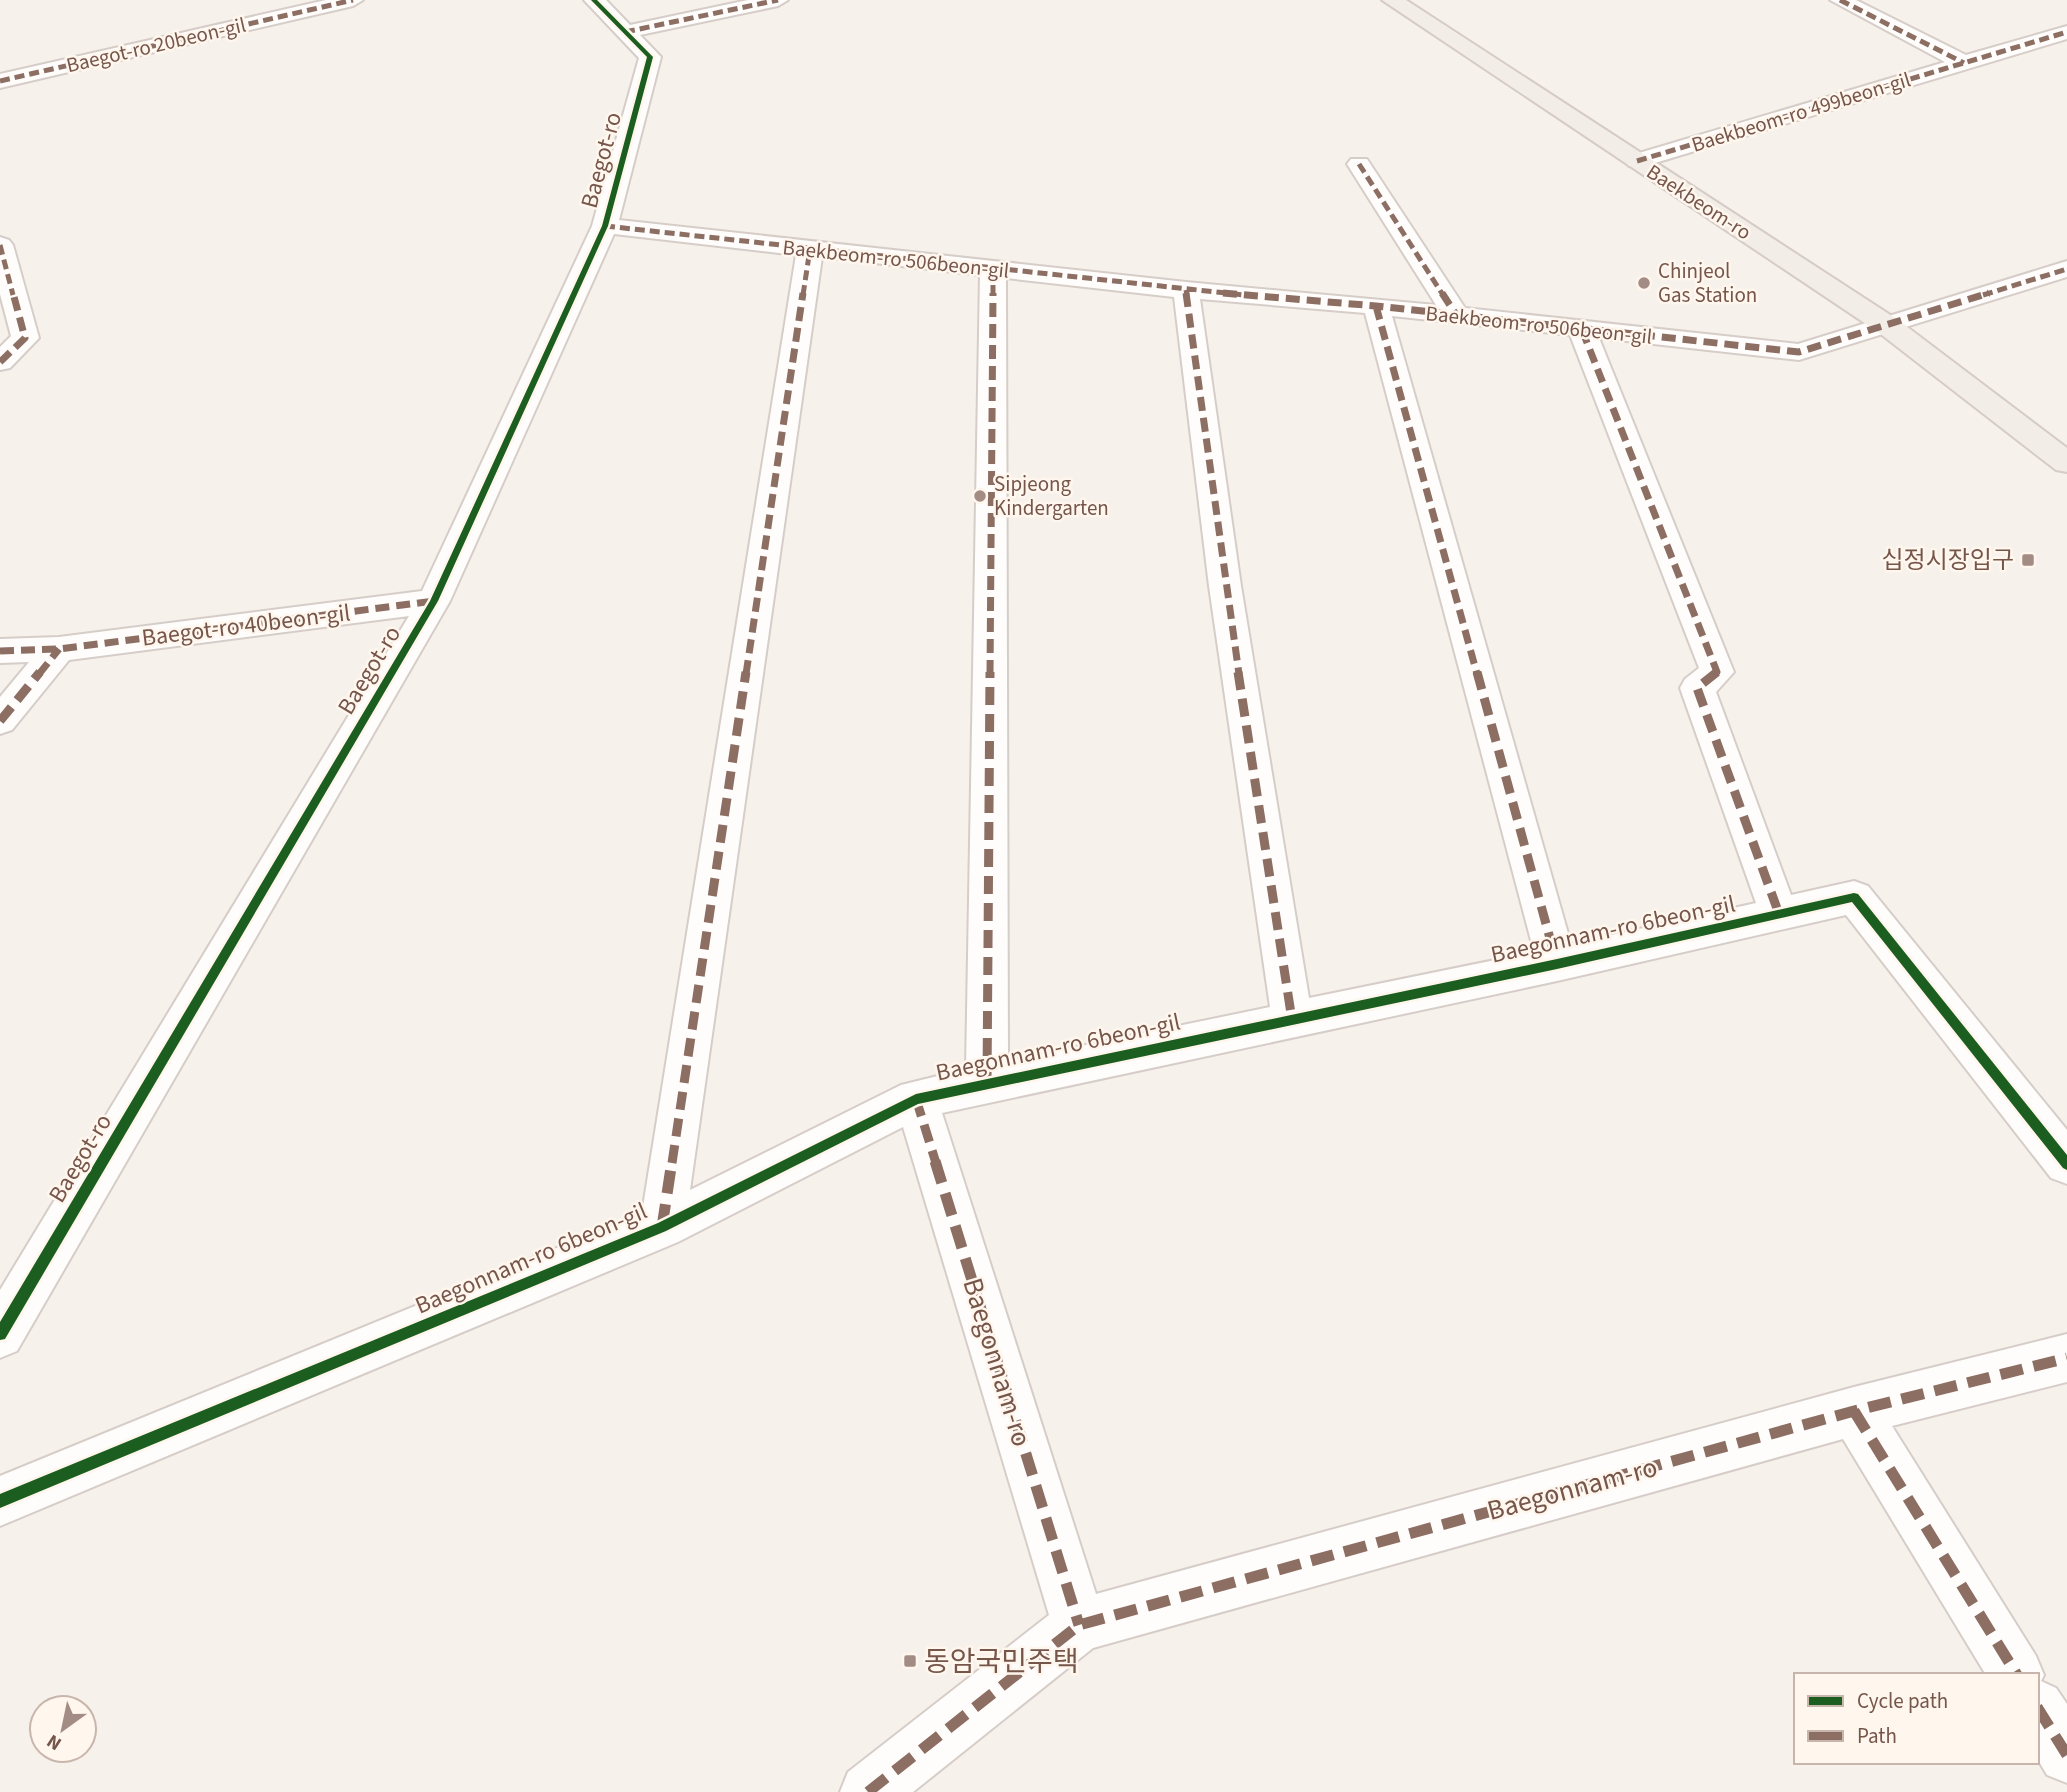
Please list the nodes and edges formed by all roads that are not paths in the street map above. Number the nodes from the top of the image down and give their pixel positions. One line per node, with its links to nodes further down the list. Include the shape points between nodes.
1 (353, 0): 9 (street, Baegot-ro 20beon-gil)
2 (594, 0): 6 (street, Baegot-ro)
3 (778, 0): 6 (street)
4 (1392, 0): 10 (main road, Baekbeom-ro)
5 (1840, 0): 8 (street, Baekbeom-ro 499beon-gil)
6 (625, 32): 12 (street, Baegot-ro, via 650,57)
7 (2067, 32): 8 (street, Baekbeom-ro 499beon-gil)
8 (1964, 62): 10 (street, Baekbeom-ro 499beon-gil)
9 (0, 81)
10 (1637, 161): 20 (main road, Baekbeom-ro)
11 (1359, 164): 19 (street)
12 (605, 226): 14 (street, Baekbeom-ro 506beon-gil); 24 (street, Baegot-ro)
13 (0, 245): 22 (street, via 25,338)
14 (810, 249): 15 (street, Baekbeom-ro 506beon-gil); 34 (street)
15 (993, 269): 17 (street, Baekbeom-ro 506beon-gil); 31 (street)
16 (2067, 269): 20 (street, Baekbeom-ro 506beon-gil)
17 (1186, 290): 18 (street, Baekbeom-ro 506beon-gil); 30 (street, via 1225,586)
18 (1376, 306): 19 (street, Baekbeom-ro 506beon-gil); 29 (street)
19 (1457, 316): 21 (street, Baekbeom-ro 506beon-gil)
20 (1888, 326): 21 (street, Baekbeom-ro 506beon-gil, via 1799,352); 23 (main road, Baekbeom-ro)
21 (1582, 330): 28 (street, via 1717,672 1697,688)
22 (0, 362)
23 (2067, 463)
24 (434, 601): 25 (street, Baegot-ro 40beon-gil); 35 (street, Baegot-ro)
25 (59, 649): 26 (street, Baegot-ro 40beon-gil); 27 (street)
26 (0, 651)
27 (0, 721)
28 (1779, 914): 29 (street, Baegonnam-ro 6beon-gil); 33 (street, Baegonnam-ro 6beon-gil, via 1854,897)
29 (1557, 964): 30 (street, Baegonnam-ro 6beon-gil)
30 (1292, 1020): 31 (street, Baegonnam-ro 6beon-gil)
31 (987, 1083): 32 (street, Baegonnam-ro 6beon-gil)
32 (916, 1098): 34 (street, Baegonnam-ro 6beon-gil); 39 (street, Baegonnam-ro)
33 (2067, 1164)
34 (662, 1227): 38 (street, Baegonnam-ro 6beon-gil)
35 (0, 1335)
36 (2067, 1358): 37 (street, Baegonnam-ro)
37 (1854, 1411): 39 (street, Baegonnam-ro); 40 (street)
38 (0, 1501)
39 (1079, 1625): 43 (street, Baegonnam-ro)
40 (2016, 1673)
41 (2039, 1710): 42 (street)
42 (2067, 1755)
43 (868, 1792)

